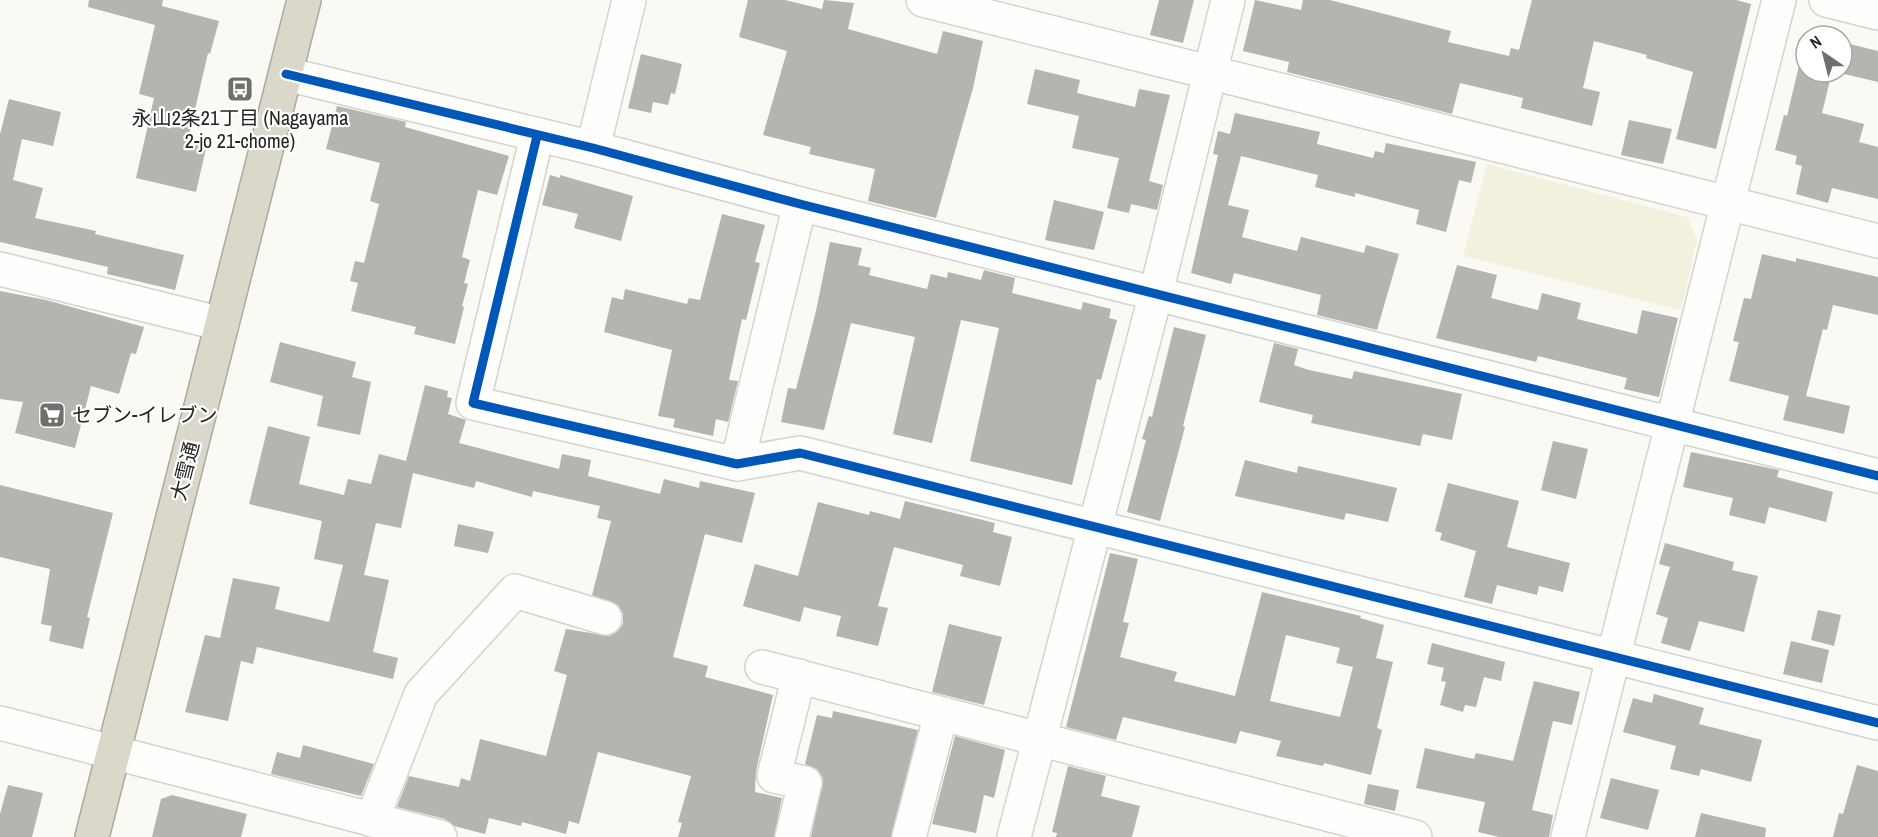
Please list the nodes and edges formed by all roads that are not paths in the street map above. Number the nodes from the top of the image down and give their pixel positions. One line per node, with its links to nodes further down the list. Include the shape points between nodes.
1 (304, 0): 9 (highway, 大雪通)
2 (629, 0): 11 (street)
3 (923, 0): 8 (street)
4 (1228, 0): 8 (street)
5 (1779, 0): 13 (street)
6 (1826, 0): 7 (street)
7 (1878, 13)
8 (1209, 73): 13 (street); 16 (street)
9 (286, 74): 10 (street); 17 (highway, 大雪通)
10 (537, 136): 11 (street); 19 (street, via 473,403)
11 (593, 148): 12 (street)
12 (800, 204): 16 (street); 19 (street)
13 (1728, 204): 14 (street); 18 (street)
14 (1878, 242)
15 (0, 269): 17 (street)
16 (1156, 293): 18 (street); 21 (street)
17 (222, 324): 30 (highway, 大雪通)
18 (1674, 423): 20 (street); 23 (street)
19 (737, 464): 21 (street, via 801,453)
20 (1878, 476)
21 (1095, 525): 23 (street); 29 (street)
22 (605, 618): 31 (street, via 515,591 421,694)
23 (1614, 657): 28 (street); 38 (street)
24 (762, 667): 25 (street)
25 (799, 676): 26 (street); 34 (street, via 774,776 806,783)
26 (941, 714): 29 (street); 35 (street)
27 (0, 723): 30 (street)
28 (1878, 723)
29 (1041, 741): 36 (street); 37 (street)
30 (115, 753): 31 (street); 32 (highway, 大雪通)
31 (390, 828): 33 (street)
32 (92, 837)
33 (440, 837)
34 (792, 837)
35 (909, 837)
36 (1014, 837)
37 (1415, 837)
38 (1568, 837)

